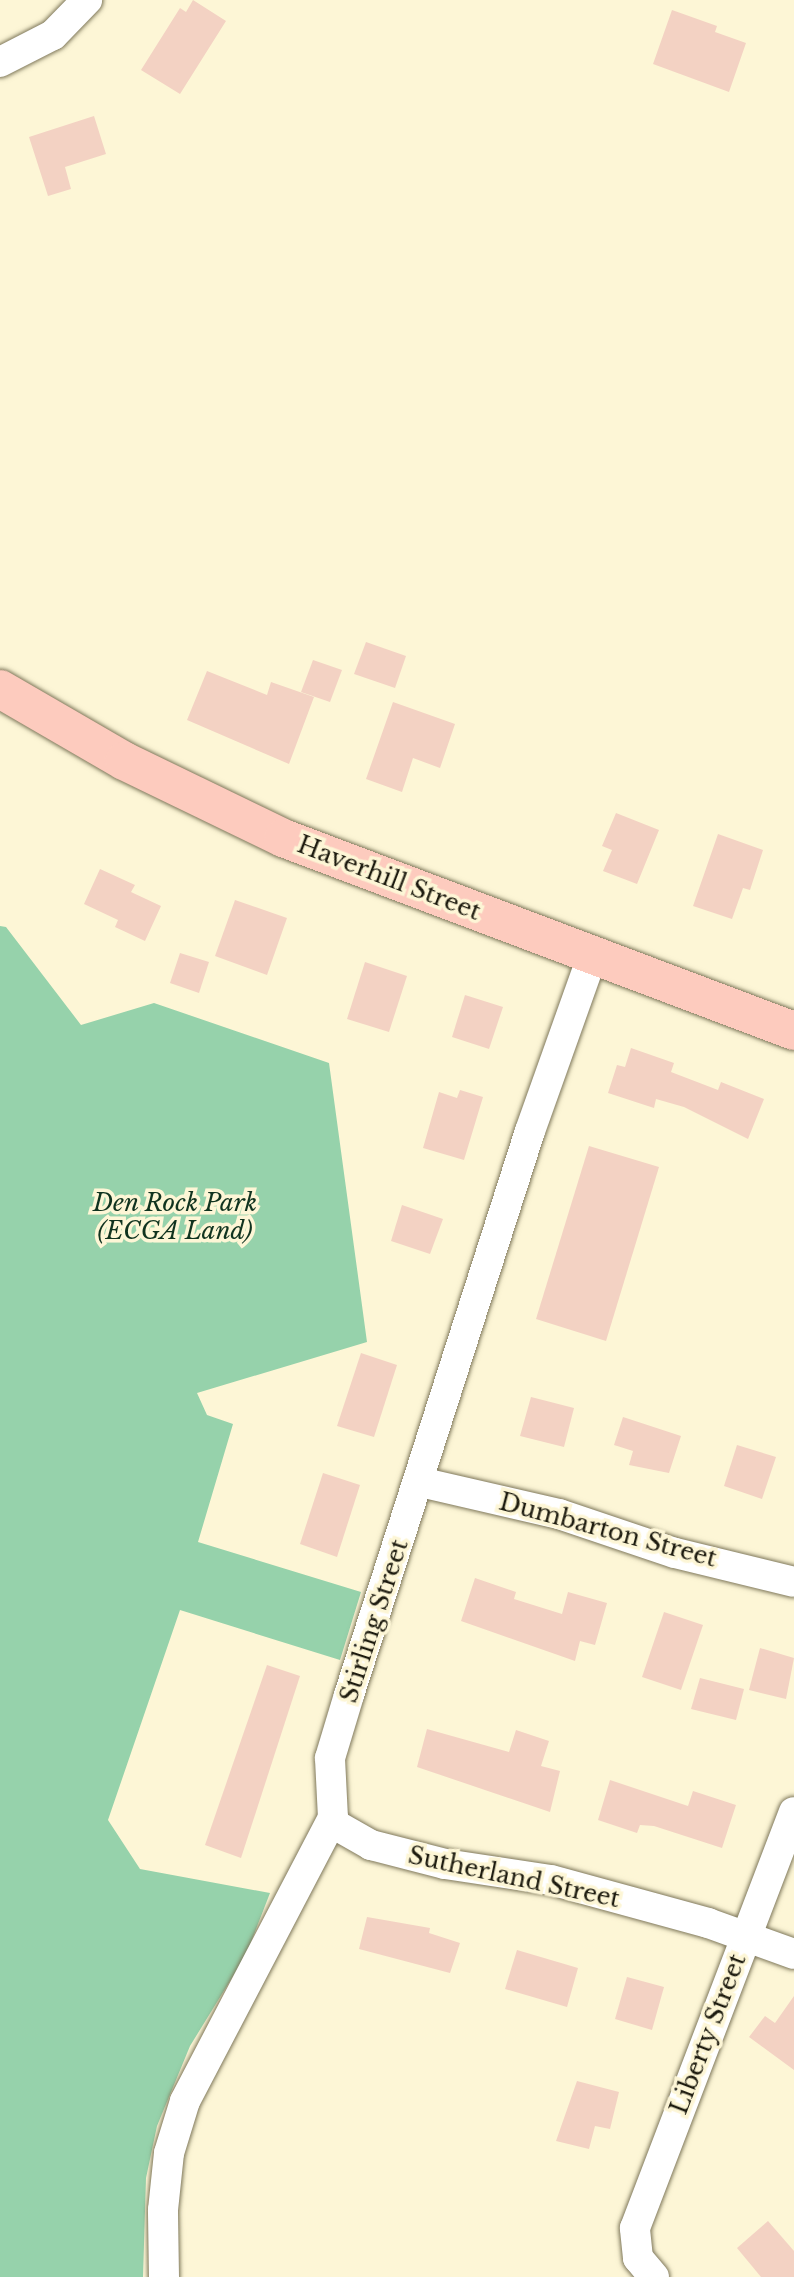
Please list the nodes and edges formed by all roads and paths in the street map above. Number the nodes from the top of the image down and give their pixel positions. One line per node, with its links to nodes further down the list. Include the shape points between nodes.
1 (87, 0): 2 (street, via 53,35)
2 (0, 62)
3 (0, 689): 4 (main road, Haverhill Street, via 124,761 283,838)
4 (593, 954): 5 (main road, Haverhill Street); 6 (street, Stirling Street, via 530,1131)
5 (794, 1031)
6 (420, 1482): 7 (street, Dumbarton Street, via 559,1514 675,1553); 9 (street, Stirling Street, via 330,1758)
7 (794, 1582)
8 (794, 1812): 10 (street, Liberty Street)
9 (333, 1818): 10 (street, Sutherland Street, via 334,1824 371,1845 551,1880); 13 (street, via 185,2101 169,2153)
10 (746, 1935): 11 (street, Sutherland Street); 12 (street, Liberty Street, via 635,2228)
11 (794, 1954)
12 (646, 2267)
13 (164, 2277)

